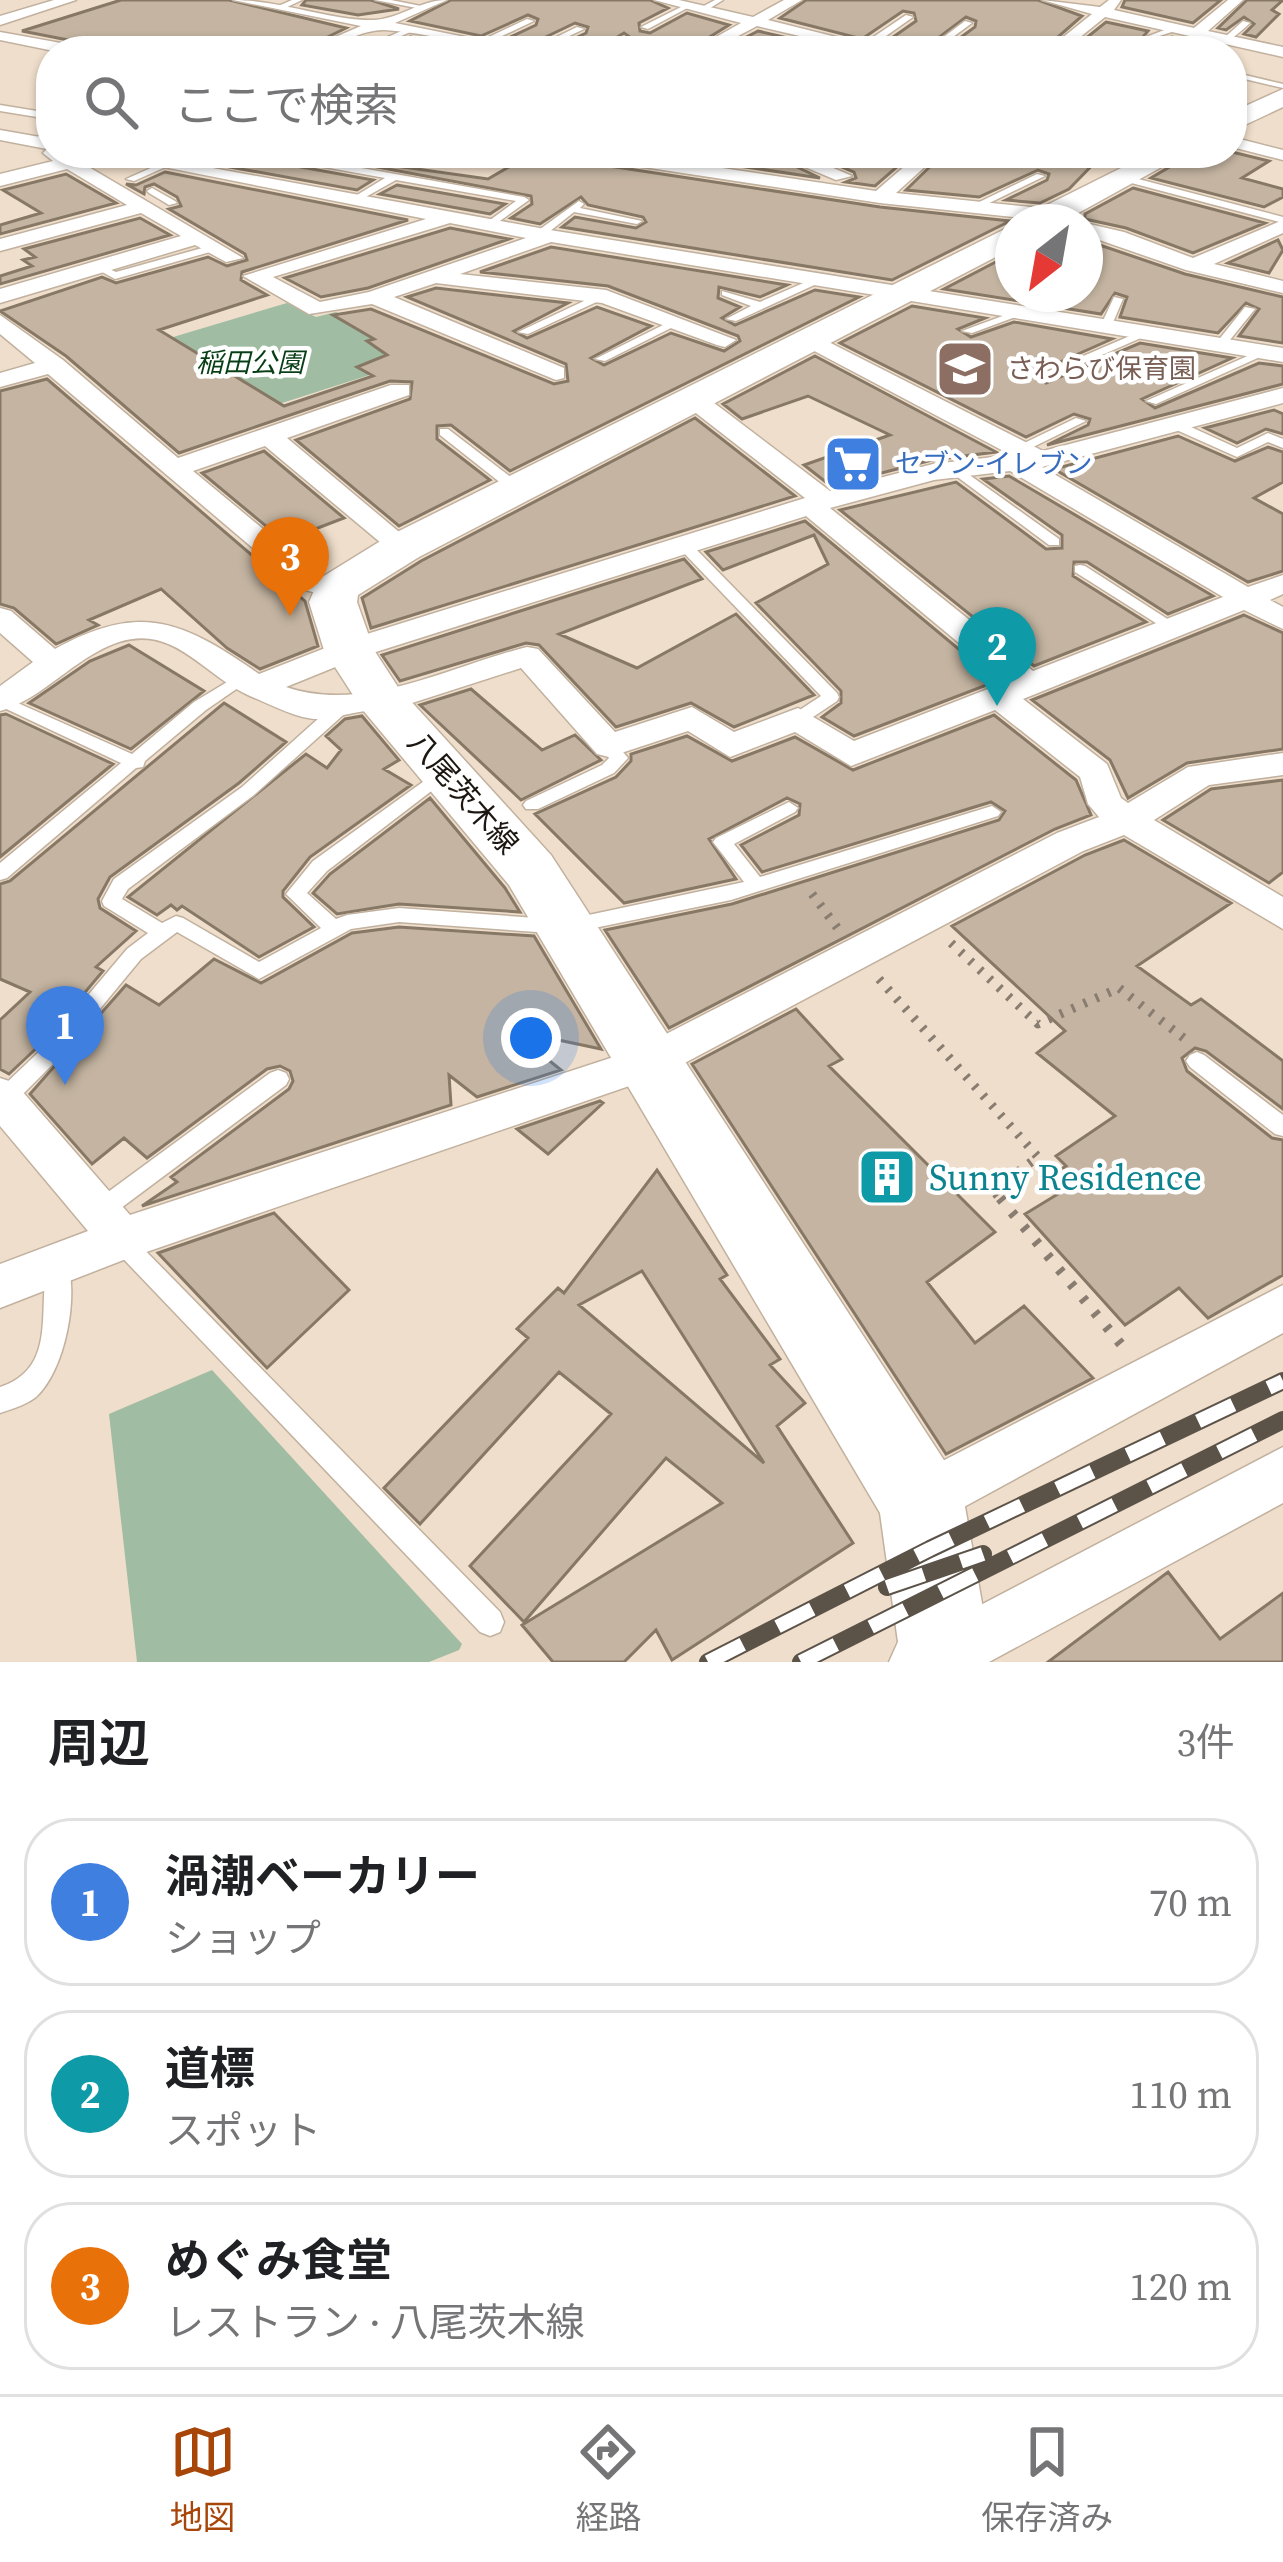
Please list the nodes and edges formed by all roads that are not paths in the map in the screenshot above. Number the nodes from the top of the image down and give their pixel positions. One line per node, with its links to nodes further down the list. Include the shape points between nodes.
1 (65, 0): 15 (street)
2 (240, 0): 12 (street)
3 (299, 0): 12 (lane)
4 (378, 0): 14 (lane)
5 (440, 0): 14 (street)
6 (662, 0): 13 (street)
7 (720, 0): 13 (lane)
8 (795, 0): 18 (street)
9 (1049, 0): 16 (street)
10 (1118, 0): 16 (street)
11 (1236, 0): 27 (street)
12 (280, 7): 22 (street)
13 (697, 7): 18 (street); 23 (lane)
14 (422, 8): 22 (street)
15 (2, 11)
16 (1103, 12): 25 (street); 38 (street)
17 (909, 17): 36 (lane)
18 (758, 20): 34 (street); 35 (street)
19 (530, 21): 32 (lane)
20 (968, 23): 37 (lane)
21 (1246, 23): 41 (lane)
22 (377, 24): 26 (street); 29 (street)
23 (645, 27)
24 (580, 28): 33 (lane)
25 (1175, 28): 27 (street); 39 (lane)
26 (411, 31): 30 (lane); 31 (street)
27 (1197, 33): 40 (street)
28 (0, 36): 42 (street)
29 (347, 36)
30 (398, 36)
31 (440, 36)
32 (496, 36)
33 (562, 36)
34 (728, 36)
35 (816, 36)
36 (872, 36)
37 (950, 36)
38 (1073, 36)
39 (1155, 36)
40 (1210, 36)
41 (1231, 36)
42 (36, 43)
43 (1247, 44): 44 (street)
44 (1283, 52)
45 (1247, 78): 46 (lane)
46 (1283, 86)
47 (1283, 97): 51 (main road)
48 (0, 108): 49 (lane)
49 (16, 111): 50 (lane); 52 (lane)
50 (36, 114)
51 (1247, 115)
52 (0, 118)
53 (0, 136): 54 (street)
54 (36, 144)
55 (1247, 146): 56 (street)
56 (1283, 155)
57 (36, 157): 70 (street)
58 (87, 168): 75 (street)
59 (168, 168): 69 (lane)
60 (185, 168): 71 (street)
61 (344, 168): 67 (lane)
62 (691, 168): 72 (street)
63 (824, 168): 72 (street)
64 (914, 168): 72 (street)
65 (1144, 168): 68 (main road)
66 (1040, 176): 77 (lane)
67 (394, 177): 73 (lane); 83 (lane, via 524,200)
68 (1124, 178): 76 (main road); 82 (lane)
69 (131, 179)
70 (0, 180)
71 (253, 181): 73 (street); 75 (street)
72 (883, 195): 77 (street)
73 (355, 200): 80 (street)
74 (584, 200): 78 (lane)
75 (146, 203): 87 (street); 89 (street)
76 (1075, 204)
77 (974, 207): 79 (street)
78 (572, 209): 81 (lane); 85 (lane)
79 (995, 212)
80 (450, 217): 83 (street); 100 (street, via 254,276 317,309)
81 (637, 220)
82 (1283, 223): 86 (street)
83 (490, 225): 85 (street)
84 (1103, 233): 92 (street)
85 (545, 235): 93 (street); 94 (street)
86 (1255, 237): 88 (street); 92 (street)
87 (204, 243): 91 (street); 98 (street)
88 (1283, 244)
89 (0, 245)
90 (995, 245): 97 (main road)
91 (233, 259)
92 (1193, 266): 95 (street)
93 (431, 277): 99 (street); 100 (street)
94 (817, 280): 97 (street); 103 (lane)
95 (1283, 287)
96 (726, 293): 103 (lane)
97 (895, 295): 102 (street); 114 (main road)
98 (0, 296)
99 (601, 296): 108 (street); 112 (lane)
100 (374, 297): 119 (street)
101 (1118, 299): 109 (lane)
102 (995, 303)
103 (760, 306): 110 (lane)
104 (1249, 309): 115 (lane)
105 (1007, 312): 111 (lane)
106 (1051, 312): 109 (street)
107 (0, 322): 118 (street)
108 (677, 322): 110 (street); 117 (lane)
109 (1107, 325): 113 (street)
110 (729, 330)
111 (968, 331)
112 (524, 332)
113 (1147, 332): 115 (street); 120 (lane)
114 (809, 339): 124 (main road); 131 (street)
115 (1221, 344): 116 (street)
116 (1274, 353): 125 (lane)
117 (601, 359)
118 (55, 365): 121 (street); 132 (street)
119 (556, 373)
120 (1043, 376)
121 (0, 380)
122 (400, 390): 129 (street)
123 (1283, 395): 127 (street)
124 (692, 398): 134 (main road); 135 (street)
125 (1152, 401)
126 (1080, 422): 131 (lane)
127 (1176, 425): 130 (lane, via 1237,453 1268,437); 131 (street)
128 (444, 432): 134 (lane)
129 (268, 435): 132 (street); 138 (street)
130 (1283, 443)
131 (1025, 458): 133 (street); 141 (street)
132 (176, 467): 146 (street, via 311,583)
133 (957, 470): 135 (street); 136 (lane)
134 (516, 488): 138 (main road)
135 (818, 503): 137 (street); 148 (street)
136 (1054, 542)
137 (685, 546): 146 (street); 150 (lane, via 831,697)
138 (403, 547): 146 (main road)
139 (1080, 569): 144 (lane)
140 (1283, 584): 141 (street)
141 (1249, 600): 143 (street); 144 (street)
142 (0, 617): 145 (street)
143 (1283, 620)
144 (1175, 629): 148 (street)
145 (53, 663): 147 (street, via 135,626 179,635); 149 (street)
146 (358, 669): 147 (street); 147 (street, via 317,710); 151 (street, via 527,656); 154 (main road, 八尾茨木線); 164 (lane, via 248,791 122,884 111,901)
147 (249, 682): 152 (lane, via 200,706)
148 (1015, 691): 150 (street, via 851,755); 158 (street, via 1095,772 1106,804)
149 (0, 701): 152 (lane)
150 (798, 718): 151 (street, via 730,746 692,718)
151 (609, 746): 155 (lane, via 619,758 608,770)
152 (137, 763): 159 (lane)
153 (1283, 764): 158 (street, via 1200,775)
154 (445, 772): 162 (main road, 八尾茨木線, via 530,871); 163 (lane, via 295,894)
155 (532, 806)
156 (789, 808): 160 (lane, via 722,842)
157 (992, 812): 160 (lane)
158 (1127, 820): 161 (street); 166 (street, via 1070,842)
159 (0, 873)
160 (756, 885): 162 (lane)
161 (1281, 911)
162 (566, 927): 163 (lane, via 399,915); 166 (main road, 八尾茨木線)
163 (335, 928): 164 (lane, via 259,971 176,923)
164 (160, 931): 168 (lane)
165 (1197, 1060): 169 (lane)
166 (649, 1062): 170 (street); 176 (main road, 八尾茨木線)
167 (278, 1079): 170 (lane)
168 (2, 1097): 170 (street)
169 (1283, 1127)
170 (111, 1225): 171 (street); 177 (lane)
171 (58, 1266): 172 (street); 174 (lane, via 60,1312 49,1350 27,1389)
172 (0, 1286)
173 (1283, 1308): 176 (street)
174 (0, 1400)
175 (1283, 1474): 178 (street)
176 (921, 1501): 178 (main road, 八尾茨木線)
177 (490, 1622)
178 (940, 1658)

